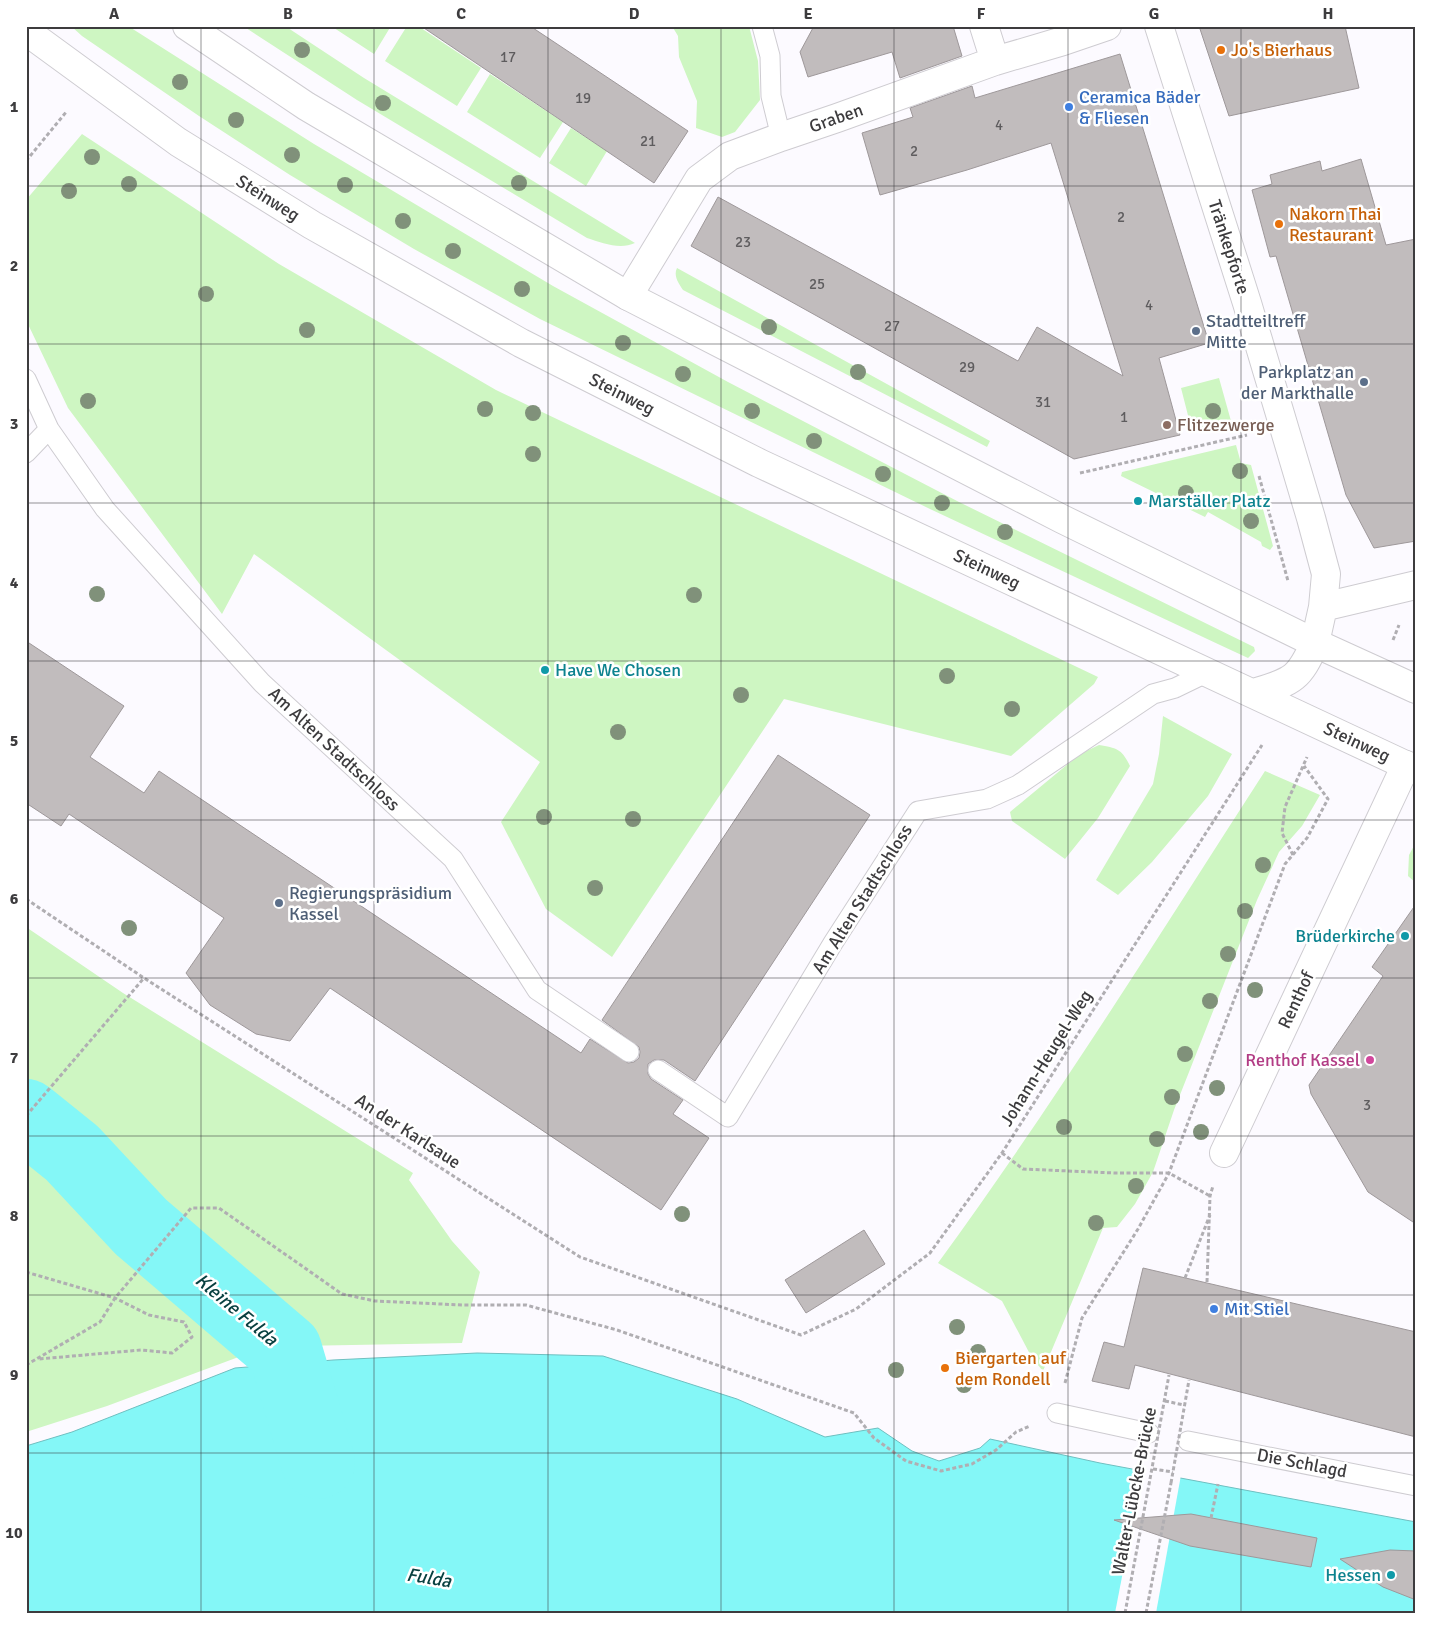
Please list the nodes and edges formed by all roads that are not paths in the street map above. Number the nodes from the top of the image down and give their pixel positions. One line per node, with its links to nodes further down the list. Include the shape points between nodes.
1 (186, 26): 9 (main road, via 306,106)
2 (762, 26): 8 (lane, via 770,56 771,96)
3 (984, 26): 7 (main road)
4 (1107, 26): 7 (main road, Graben)
5 (1159, 26): 14 (main road, Tränkepforte, via 1311,518 1326,574)
6 (26, 31): 16 (main road, Steinweg, via 178,142 312,226 521,343 759,463)
7 (996, 61): 8 (main road, Graben)
8 (781, 136): 9 (main road, Graben, via 730,156 699,179)
9 (628, 296): 15 (main road, via 1062,519)
10 (26, 379): 11 (lane, Am Alten Stadtschloss)
11 (49, 429): 12 (lane); 20 (lane, Am Alten Stadtschloss, via 105,509 262,683 453,859 537,990)
12 (26, 453)
13 (1415, 585): 14 (main road)
14 (1323, 607): 15 (main road, Tränkepforte)
15 (1315, 643): 17 (main road); 18 (main road, via 1297,675)
16 (1208, 672): 18 (main road, Steinweg); 21 (lane, Am Alten Stadtschloss, via 1176,688 1154,694 1018,786 987,800 918,811 833,943 728,1117)
17 (1416, 689)
18 (1254, 694): 19 (main road, Steinweg)
19 (1411, 767): 22 (main road, Renthof)
20 (629, 1052)
21 (658, 1070)
22 (1224, 1153)
23 (1058, 1413): 24 (lane)
24 (1149, 1434)
25 (1188, 1441): 26 (lane, Die Schlagd)
26 (1416, 1486)

